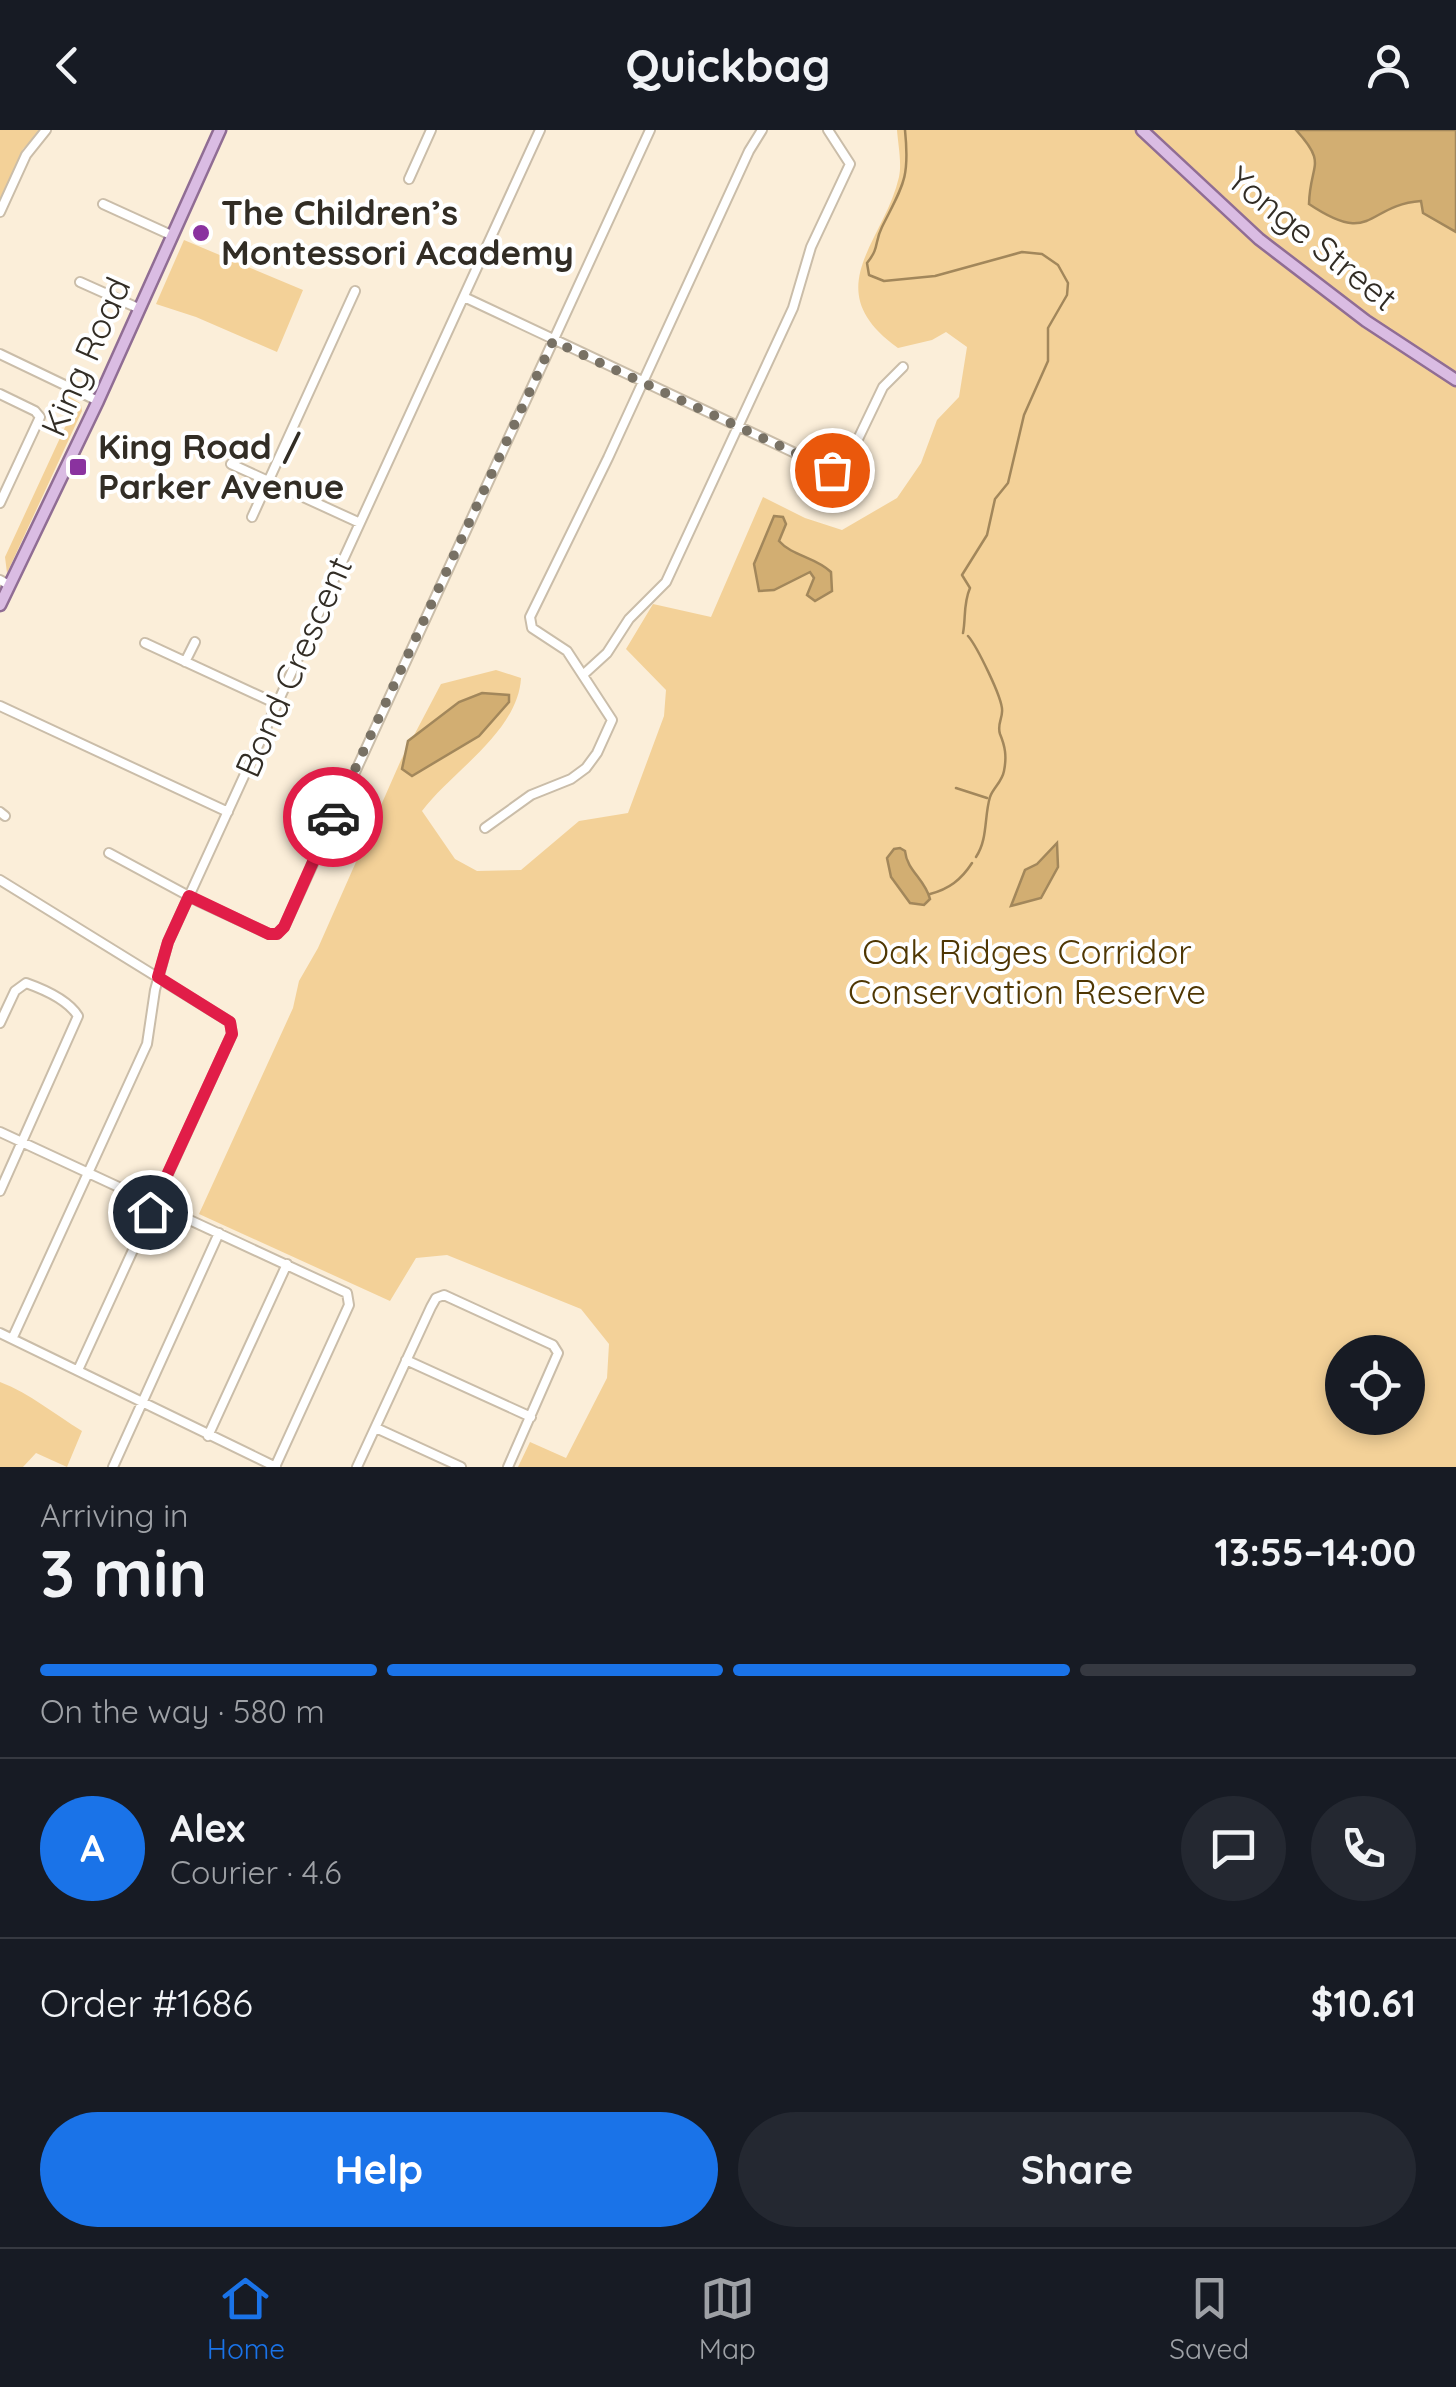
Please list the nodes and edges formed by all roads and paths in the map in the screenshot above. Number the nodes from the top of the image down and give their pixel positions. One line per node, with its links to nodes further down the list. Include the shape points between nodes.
1 (46, 130): 11 (street, via 26,155)
2 (220, 130): 12 (main road, King Road)
3 (431, 130): 9 (street)
4 (540, 130): 15 (street, Bond Crescent)
5 (650, 130): 17 (street)
6 (762, 130): 21 (street)
7 (828, 130): 24 (street, via 849,166)
8 (1142, 130): 20 (main road, Yonge Street, via 1259,239)
9 (408, 179)
10 (103, 204): 12 (street)
11 (0, 212)
12 (171, 236): 16 (main road, King Road)
13 (80, 282): 16 (street)
14 (356, 291): 26 (street)
15 (464, 297): 17 (street); 29 (street, Bond Crescent)
16 (138, 308): 23 (main road, King Road)
17 (553, 341): 21 (street); 42 (street, via 284,927 269,934)
18 (0, 354): 23 (street)
19 (903, 366): 24 (street, via 883,386 839,469)
20 (1456, 380)
21 (643, 382): 24 (street); 35 (street, via 530,617 532,628 563,647)
22 (0, 394): 27 (street, via 40,417)
23 (98, 401): 30 (main road, King Road)
24 (738, 426): 35 (street, via 666,582)
25 (231, 464): 26 (street)
26 (268, 481): 28 (street); 29 (street)
27 (0, 503)
28 (252, 517)
29 (360, 523): 36 (street, Bond Crescent)
30 (4, 582): 31 (main road, King Road)
31 (0, 606)
32 (194, 642): 34 (street)
33 (145, 643): 34 (street)
34 (186, 662): 36 (street)
35 (584, 674): 39 (street, via 612,716 598,754 578,774)
36 (277, 704): 38 (street, Bond Crescent)
37 (0, 706): 38 (street, Bond Crescent)
38 (228, 812): 42 (street)
39 (485, 828)
40 (109, 853): 42 (street)
41 (0, 880): 43 (street)
42 (189, 896): 43 (street)
43 (158, 977): 47 (street, via 147,1044); 49 (street, via 230,1022 232,1034)
44 (0, 1023): 46 (street, via 26,983 78,1016)
45 (0, 1132): 46 (street)
46 (22, 1142): 47 (street); 48 (street)
47 (88, 1173): 49 (street); 53 (street)
48 (0, 1192)
49 (154, 1203): 50 (street); 55 (street)
50 (219, 1233): 51 (street); 56 (street)
51 (287, 1264): 59 (street); 61 (street, via 350,1298)
52 (0, 1332): 53 (street)
53 (13, 1337): 55 (street)
54 (406, 1360): 57 (street); 57 (street, via 436,1298 454,1300 556,1348 557,1361); 58 (street)
55 (78, 1370): 56 (street)
56 (141, 1402): 59 (street); 60 (street)
57 (531, 1417): 64 (street)
58 (376, 1428): 62 (street); 63 (street)
59 (208, 1436): 61 (street)
60 (113, 1467)
61 (275, 1467)
62 (358, 1467)
63 (461, 1467)
64 (508, 1467)

